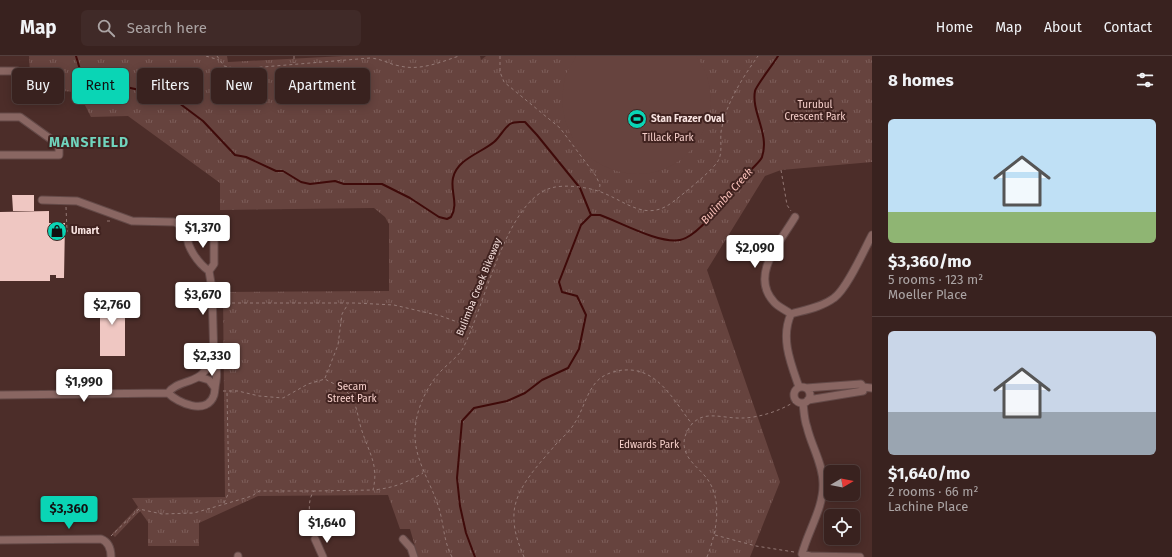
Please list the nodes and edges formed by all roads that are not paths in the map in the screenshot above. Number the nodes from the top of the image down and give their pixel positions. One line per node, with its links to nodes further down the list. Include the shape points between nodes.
1 (0, 71): 2 (street)
2 (12, 71)
3 (0, 117): 4 (street, via 20,117 59,145 59,155)
4 (0, 154)
5 (42, 200): 7 (street, via 77,201 132,222 174,222)
6 (795, 217): 10 (street, via 767,263 764,273 764,286 768,295 774,303)
7 (190, 229): 9 (street, via 186,238 187,243 203,267); 9 (street, via 204,224 213,231 214,264)
8 (872, 235): 10 (street, via 843,289 836,297 826,303)
9 (209, 271): 11 (street)
10 (791, 314): 15 (street, via 785,331)
11 (214, 361): 12 (street); 14 (street)
12 (199, 377): 14 (street, via 209,380); 18 (street, via 172,387)
13 (863, 387): 16 (street, via 861,384); 17 (street); 20 (street, via 863,391)
14 (215, 388): 18 (street, via 211,400 201,406 187,404)
15 (799, 388): 16 (street); 20 (street, via 794,393)
16 (806, 388): 20 (street, via 810,395)
17 (872, 388)
18 (168, 393): 19 (street)
19 (0, 395)
20 (803, 401): 27 (street, via 807,428 823,482 821,501 802,554)
21 (314, 539): 25 (street)
22 (403, 539): 26 (street, via 411,548)
23 (0, 540): 24 (street, via 101,539 106,541 111,550)
24 (111, 557)
25 (323, 557)
26 (414, 557)
27 (860, 557)

